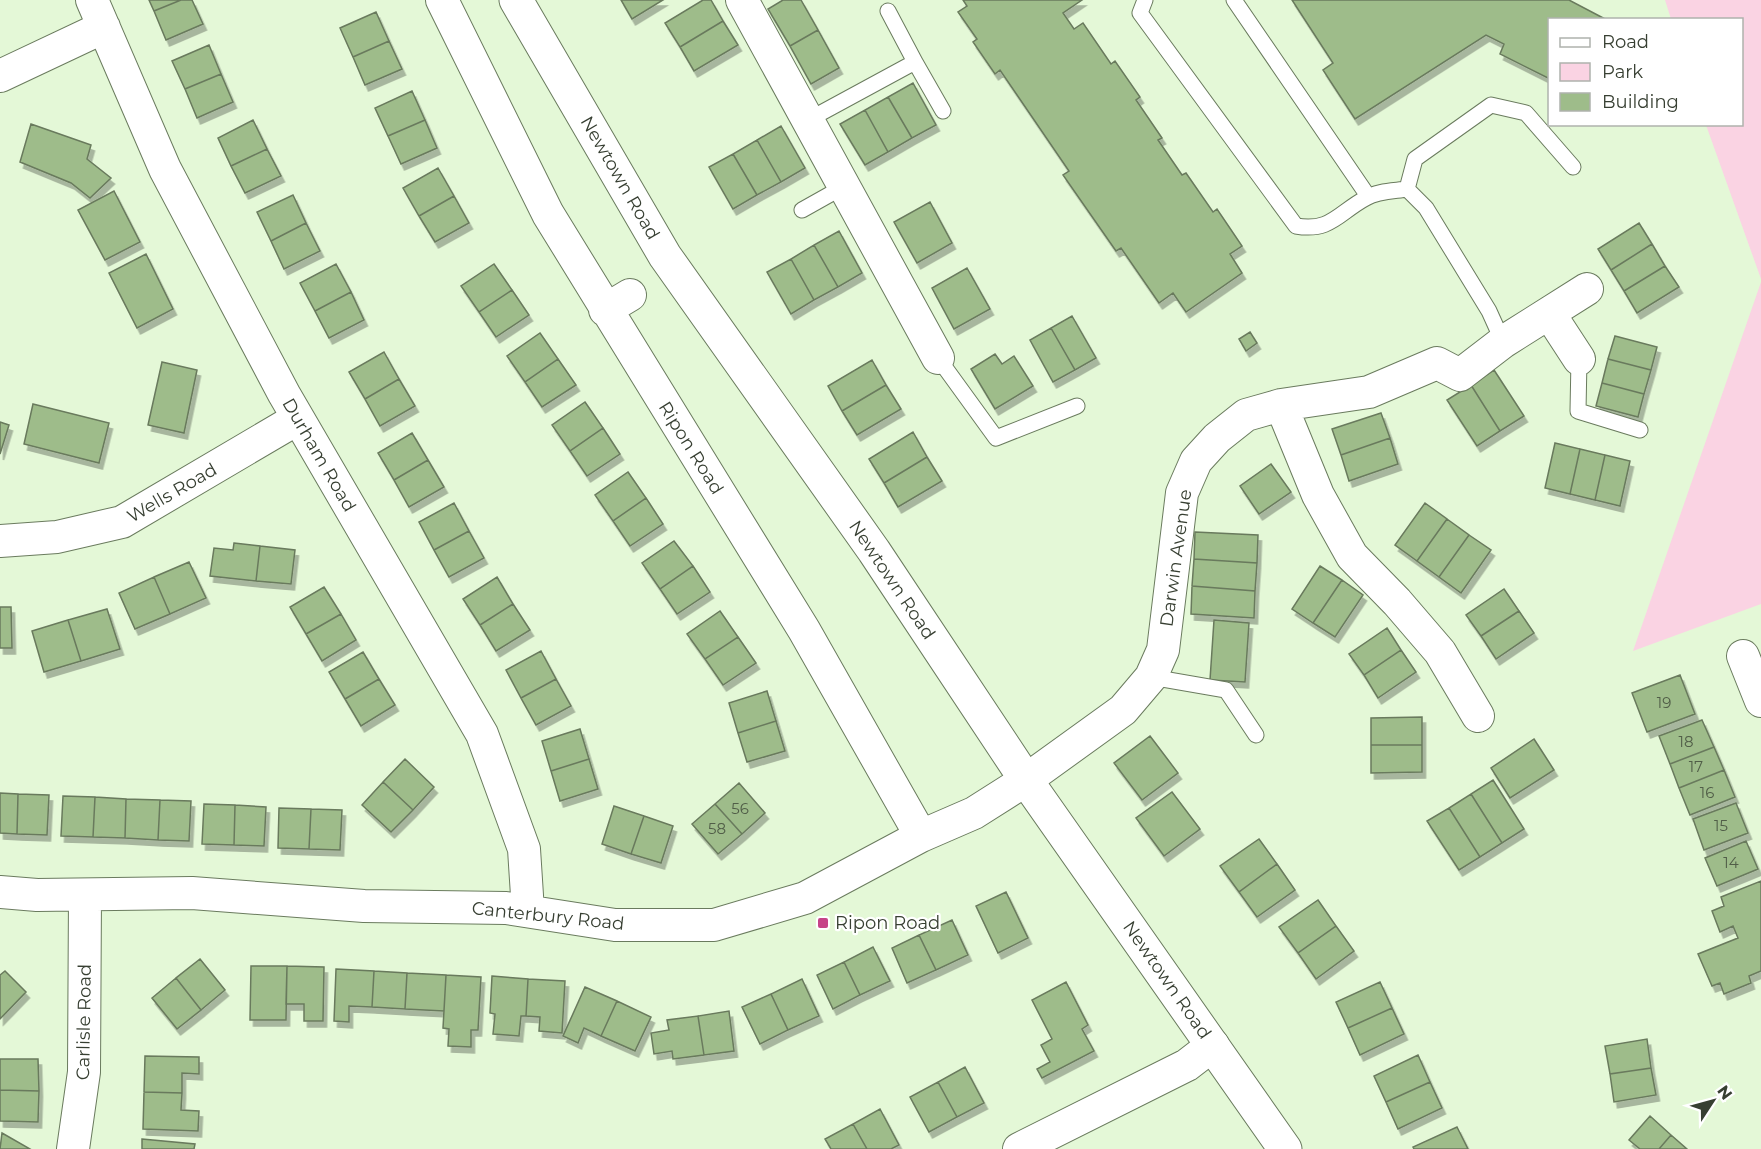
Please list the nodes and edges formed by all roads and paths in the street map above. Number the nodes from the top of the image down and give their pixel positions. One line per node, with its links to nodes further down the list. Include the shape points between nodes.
1 (442, 0): 33 (street, Ripon Road, via 548,214 589,281 618,303)
2 (516, 0): 32 (main road, Newtown Road, via 665,256 874,551)
3 (742, 0): 11 (street)
4 (1145, 0): 15 (lane, via 1140,13 1296,226 1312,229 1326,224)
5 (1234, 0): 15 (lane)
6 (888, 12): 8 (lane)
7 (98, 14): 9 (street); 24 (street, Durham Road, via 165,169)
8 (915, 62): 10 (lane); 11 (lane)
9 (0, 76)
10 (943, 111)
11 (808, 120): 13 (street)
12 (1573, 167): 14 (lane, via 1526,113 1491,105 1415,159)
13 (843, 188): 16 (lane); 20 (street)
14 (1407, 189): 15 (lane); 19 (lane, via 1426,208 1489,311)
15 (1368, 196)
16 (802, 210)
17 (1587, 289): 18 (street, Darwin Avenue)
18 (1550, 313): 19 (street, Darwin Avenue); 21 (street)
19 (1503, 342): 22 (street, Darwin Avenue, via 1460,375 1437,363 1369,392)
20 (938, 358): 23 (lane, via 996,438)
21 (1579, 359): 25 (lane, via 1578,411)
22 (1281, 405): 28 (street, Darwin Avenue, via 1245,415 1196,461 1182,493 1163,650); 30 (street, via 1318,495 1352,556 1440,651)
23 (1077, 406)
24 (297, 419): 26 (street, Wells Road, via 122,522 57,537); 36 (street, Durham Road, via 482,734 524,849)
25 (1640, 430)
26 (0, 541)
27 (1743, 656): 29 (street)
28 (1151, 677): 31 (lane, via 1226,690); 32 (street, Darwin Avenue, via 1123,710)
29 (1761, 701)
30 (1478, 716)
31 (1256, 735)
32 (1026, 780): 33 (street, Canterbury Road, via 974,813); 37 (main road, Newtown Road)
33 (921, 836): 36 (street, Canterbury Road, via 805,898 714,925 615,925)
34 (0, 892): 35 (street, Canterbury Road)
35 (85, 895): 36 (street, Canterbury Road, via 192,893 364,906); 38 (street, Carlisle Road, via 84,1072)
36 (528, 911)
37 (1213, 1046): 39 (street, via 1187,1065); 40 (main road, Newtown Road)
38 (73, 1149)
39 (1019, 1149)
40 (1285, 1149)

